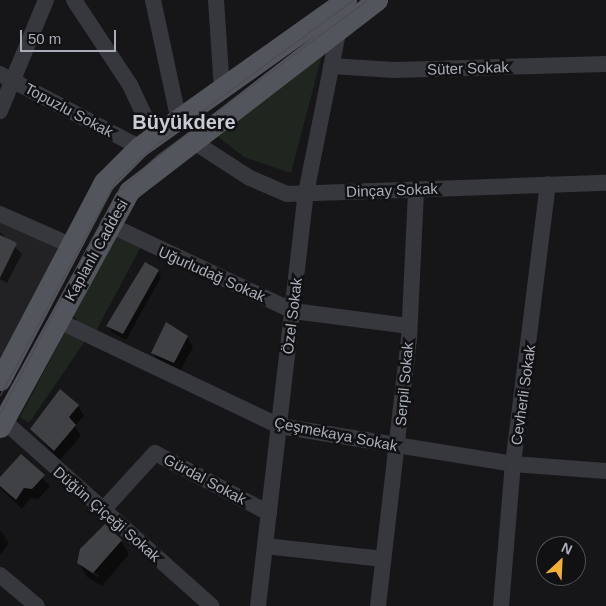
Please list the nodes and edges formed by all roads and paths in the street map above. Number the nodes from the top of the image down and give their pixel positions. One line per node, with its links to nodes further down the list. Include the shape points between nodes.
1 (46, 0): 11 (street)
2 (74, 0): 16 (street, via 130,85)
3 (153, 0): 14 (street)
4 (216, 0): 12 (street)
5 (346, 0): 12 (main road, Kaplanlı Caddesi)
6 (377, 0): 7 (main road, Kaplanlı Caddesi)
7 (339, 28): 9 (street, Özel Sokak); 15 (main road, Kaplanlı Caddesi)
8 (606, 64): 9 (street, Süter Sokak, via 394,70)
9 (331, 66): 20 (street, Özel Sokak)
10 (0, 74): 11 (street, Topuzlu Sokak)
11 (15, 82): 13 (street); 16 (street, Topuzlu Sokak)
12 (222, 91): 14 (main road, Kaplanlı Caddesi)
13 (0, 111)
14 (179, 121): 16 (main road, Kaplanlı Caddesi)
15 (191, 140): 20 (street, Dinçay Sokak, via 250,178 288,194); 22 (main road, Kaplanlı Caddesi, via 129,191)
16 (146, 142): 23 (main road, Kaplanlı Caddesi, via 104,182)
17 (606, 183): 18 (street, Dinçay Sokak)
18 (548, 184): 19 (street, Dinçay Sokak); 31 (street, Cevherli Sokak)
19 (416, 190): 20 (street, Dinçay Sokak); 26 (street, Serpil Sokak)
20 (306, 193): 24 (street, Özel Sokak)
21 (0, 214): 23 (street)
22 (108, 224): 24 (street, Uğurludağ Sokak); 25 (main road, Kaplanlı Caddesi)
23 (68, 244): 27 (main road, Kaplanlı Caddesi)
24 (293, 311): 26 (street, Uğurludağ Sokak); 29 (street, Özel Sokak)
25 (57, 320): 28 (main road, Kaplanlı Caddesi); 29 (street, Çeşmekaya Sokak)
26 (408, 326): 30 (street, Serpil Sokak)
27 (0, 380)
28 (2, 424): 33 (street, Düğün Çiçeği Sokak)
29 (279, 426): 30 (street, Çeşmekaya Sokak); 34 (street, Özel Sokak)
30 (399, 447): 31 (street, Çeşmekaya Sokak); 36 (street, Serpil Sokak)
31 (513, 464): 32 (street, Çeşmekaya Sokak); 42 (street, Cevherli Sokak)
32 (606, 471)
33 (103, 510): 34 (street, Gürdal Sokak, via 154,453); 39 (street, Düğün Çiçeği Sokak)
34 (269, 513): 35 (street, Özel Sokak)
35 (265, 546): 36 (street); 40 (street, Özel Sokak)
36 (383, 559): 41 (street, Serpil Sokak)
37 (0, 575): 38 (street)
38 (37, 606)
39 (212, 606)
40 (258, 606)
41 (378, 606)
42 (501, 606)

